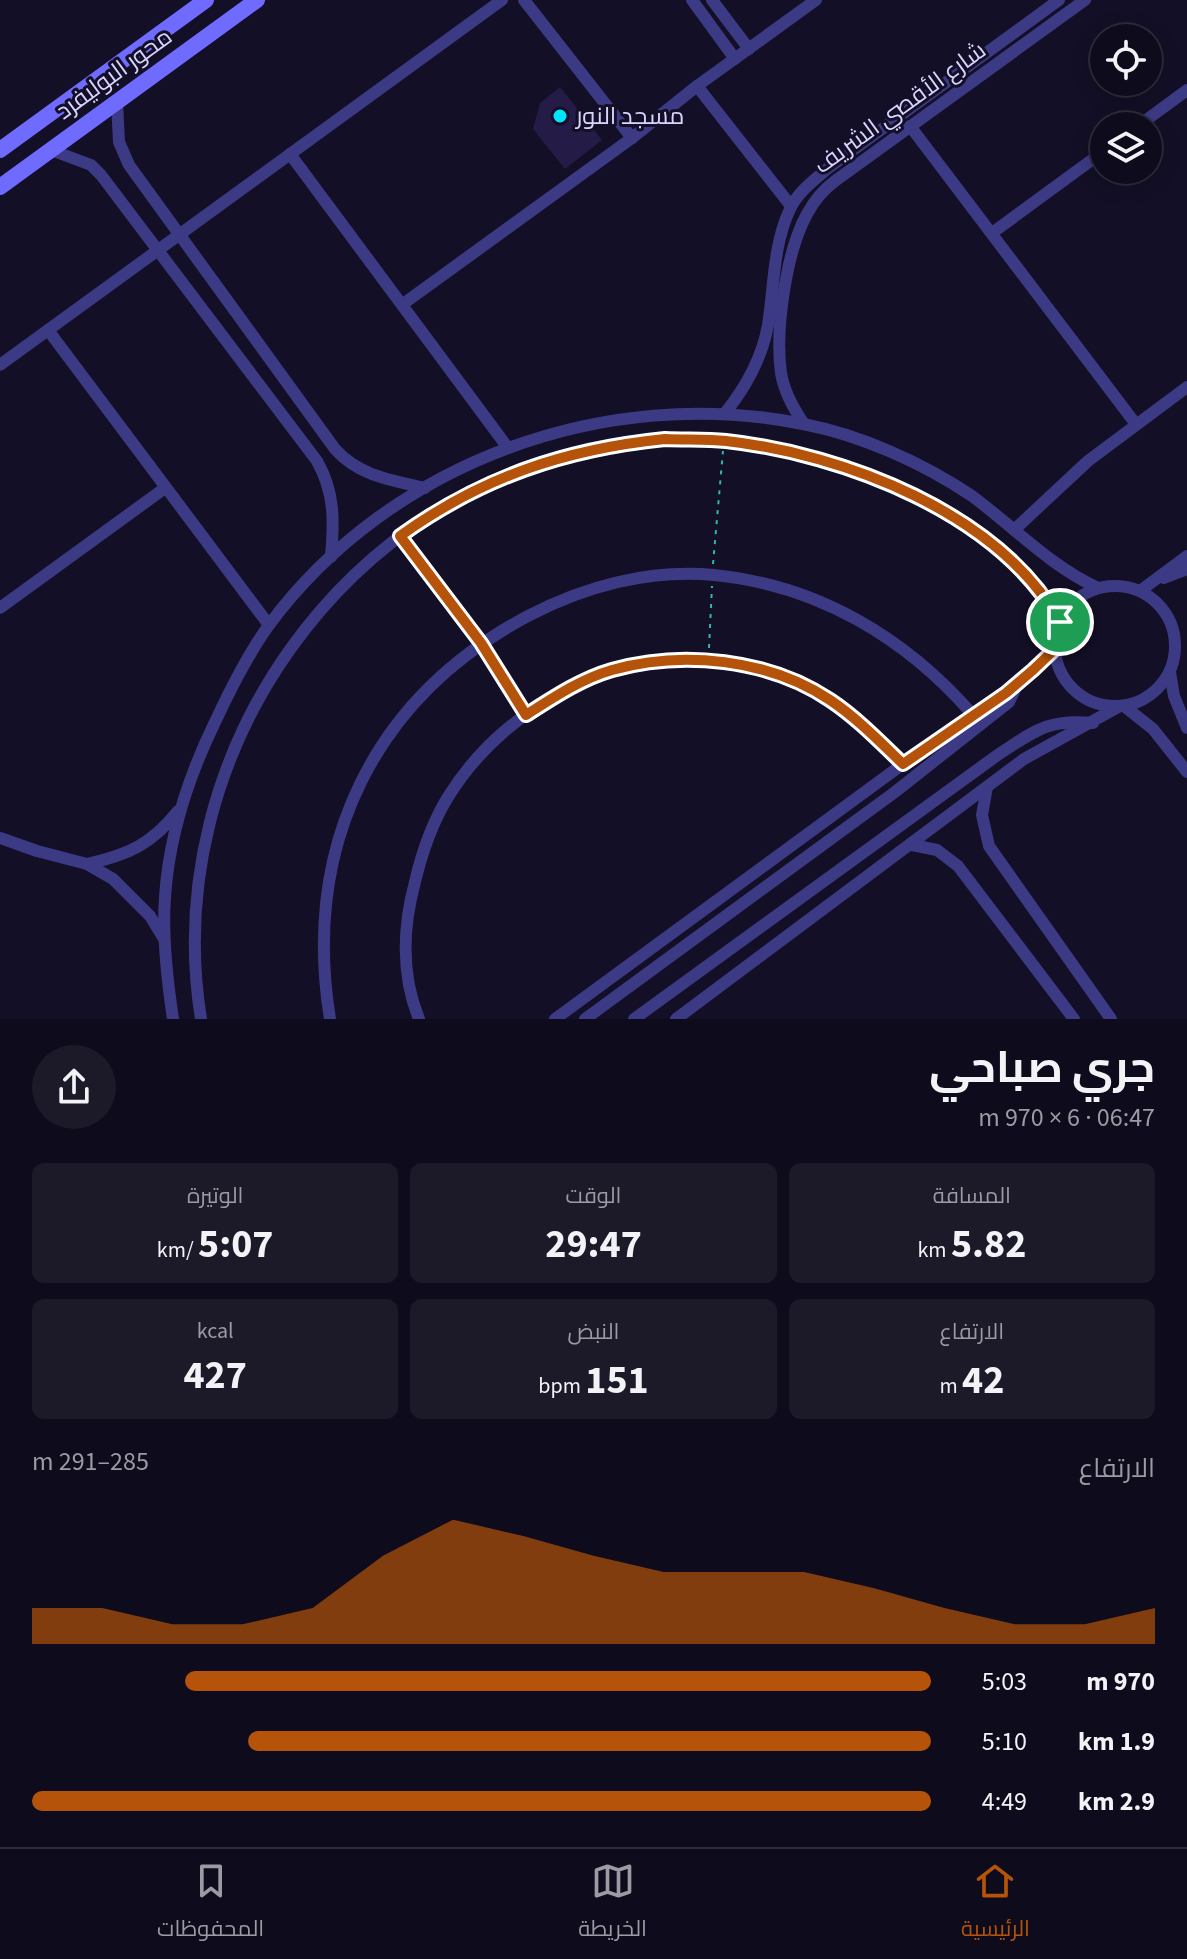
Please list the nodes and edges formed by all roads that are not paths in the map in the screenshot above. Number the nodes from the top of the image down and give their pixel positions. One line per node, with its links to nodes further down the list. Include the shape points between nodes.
1 (206, 0): 18 (street, محور البوليفرد)
2 (257, 0): 14 (street, محور البوليفرد)
3 (502, 0): 20 (street)
4 (524, 0): 17 (street)
5 (692, 0): 11 (street)
6 (712, 0): 10 (street)
7 (816, 0): 10 (street)
8 (1059, 0): 23 (street, شارع الأقصي الشريف, via 827,169)
9 (1085, 0): 16 (street, شارع الأقصي الشريف)
10 (749, 49): 11 (street)
11 (735, 59): 12 (street)
12 (697, 86): 17 (street); 23 (street)
13 (1187, 90): 15 (street)
14 (117, 102): 19 (street, محور البوليفرد); 25 (street, via 123,155)
15 (1157, 112)
16 (910, 126): 24 (street); 33 (street, شارع الأقصي الشريف, via 827,187 801,226 785,290 780,358 786,393)
17 (632, 138): 27 (street)
18 (0, 150)
19 (51, 150): 22 (street, محور البوليفرد); 26 (street, via 91,165)
20 (290, 154): 25 (street); 27 (street)
21 (1090, 161): 24 (street)
22 (0, 187)
23 (791, 206): 31 (street, شارع الأقصي الشريف, via 778,250 763,346 748,381)
24 (992, 233): 32 (street)
25 (180, 234): 26 (street); 36 (street, via 343,458 365,472)
26 (159, 249): 28 (street); 39 (street, via 317,461 332,495)
27 (403, 304): 34 (street)
28 (48, 330): 29 (street); 35 (street)
29 (0, 365)
30 (1187, 387): 32 (street)
31 (725, 413): 33 (street); 34 (street, via 596,422)
32 (1135, 423): 37 (street)
33 (804, 424): 37 (street, via 885,450 929,471)
34 (508, 448): 36 (street)
35 (165, 488): 44 (street); 46 (street)
36 (425, 488): 39 (street)
37 (1014, 530): 42 (street)
38 (1187, 556): 41 (street)
39 (331, 557): 46 (street)
40 (1187, 569): 41 (street)
41 (1157, 578): 43 (street)
42 (1098, 588): 43 (street); 45 (street, via 1075,601)
43 (1140, 591): 48 (street, via 1170,620)
44 (0, 608)
45 (1060, 622): 49 (street); 65 (street, via 1040,591 1007,558 960,522 922,499 840,464 798,453 724,440 614,444 487,484 400,536 347,581 318,612 259,699 229,762 208,827 196,895)
46 (269, 625): 59 (street, via 214,723)
47 (1187, 637): 48 (street)
48 (1176, 648): 50 (street)
49 (1055, 649): 51 (street); 52 (street, via 1058,665 1075,692 1104,706)
50 (1170, 672): 52 (street, via 1147,698); 55 (street)
51 (1020, 681): 53 (street); 69 (street, via 1009,702 895,792)
52 (1122, 706): 54 (street); 57 (street, via 1153,729)
53 (973, 715): 56 (street); 66 (street, via 922,663 869,625 788,590 712,575 657,576 590,589 552,604 481,643 441,674 377,752 354,798 326,904 323,962)
54 (1093, 723): 58 (street, via 1024,759); 70 (street, via 1067,721 1024,737)
55 (1187, 728)
56 (903, 764): 67 (street, via 828,699 791,679 750,667 660,661 612,670 567,688 496,739 469,767 430,833 409,905 405,942); 68 (street)
57 (1187, 772)
58 (988, 785): 61 (street); 73 (street, via 982,815 989,846)
59 (183, 806): 62 (street, via 143,845 118,858); 63 (street, via 171,848)
60 (0, 838): 62 (street)
61 (912, 845): 71 (street); 72 (street, via 937,850 958,866)
62 (87, 864): 63 (street, via 133,897)
63 (164, 939): 64 (street)
64 (173, 1019)
65 (201, 1019)
66 (330, 1019)
67 (419, 1019)
68 (555, 1019)
69 (585, 1019)
70 (634, 1019)
71 (676, 1019)
72 (1074, 1019)
73 (1111, 1019)

